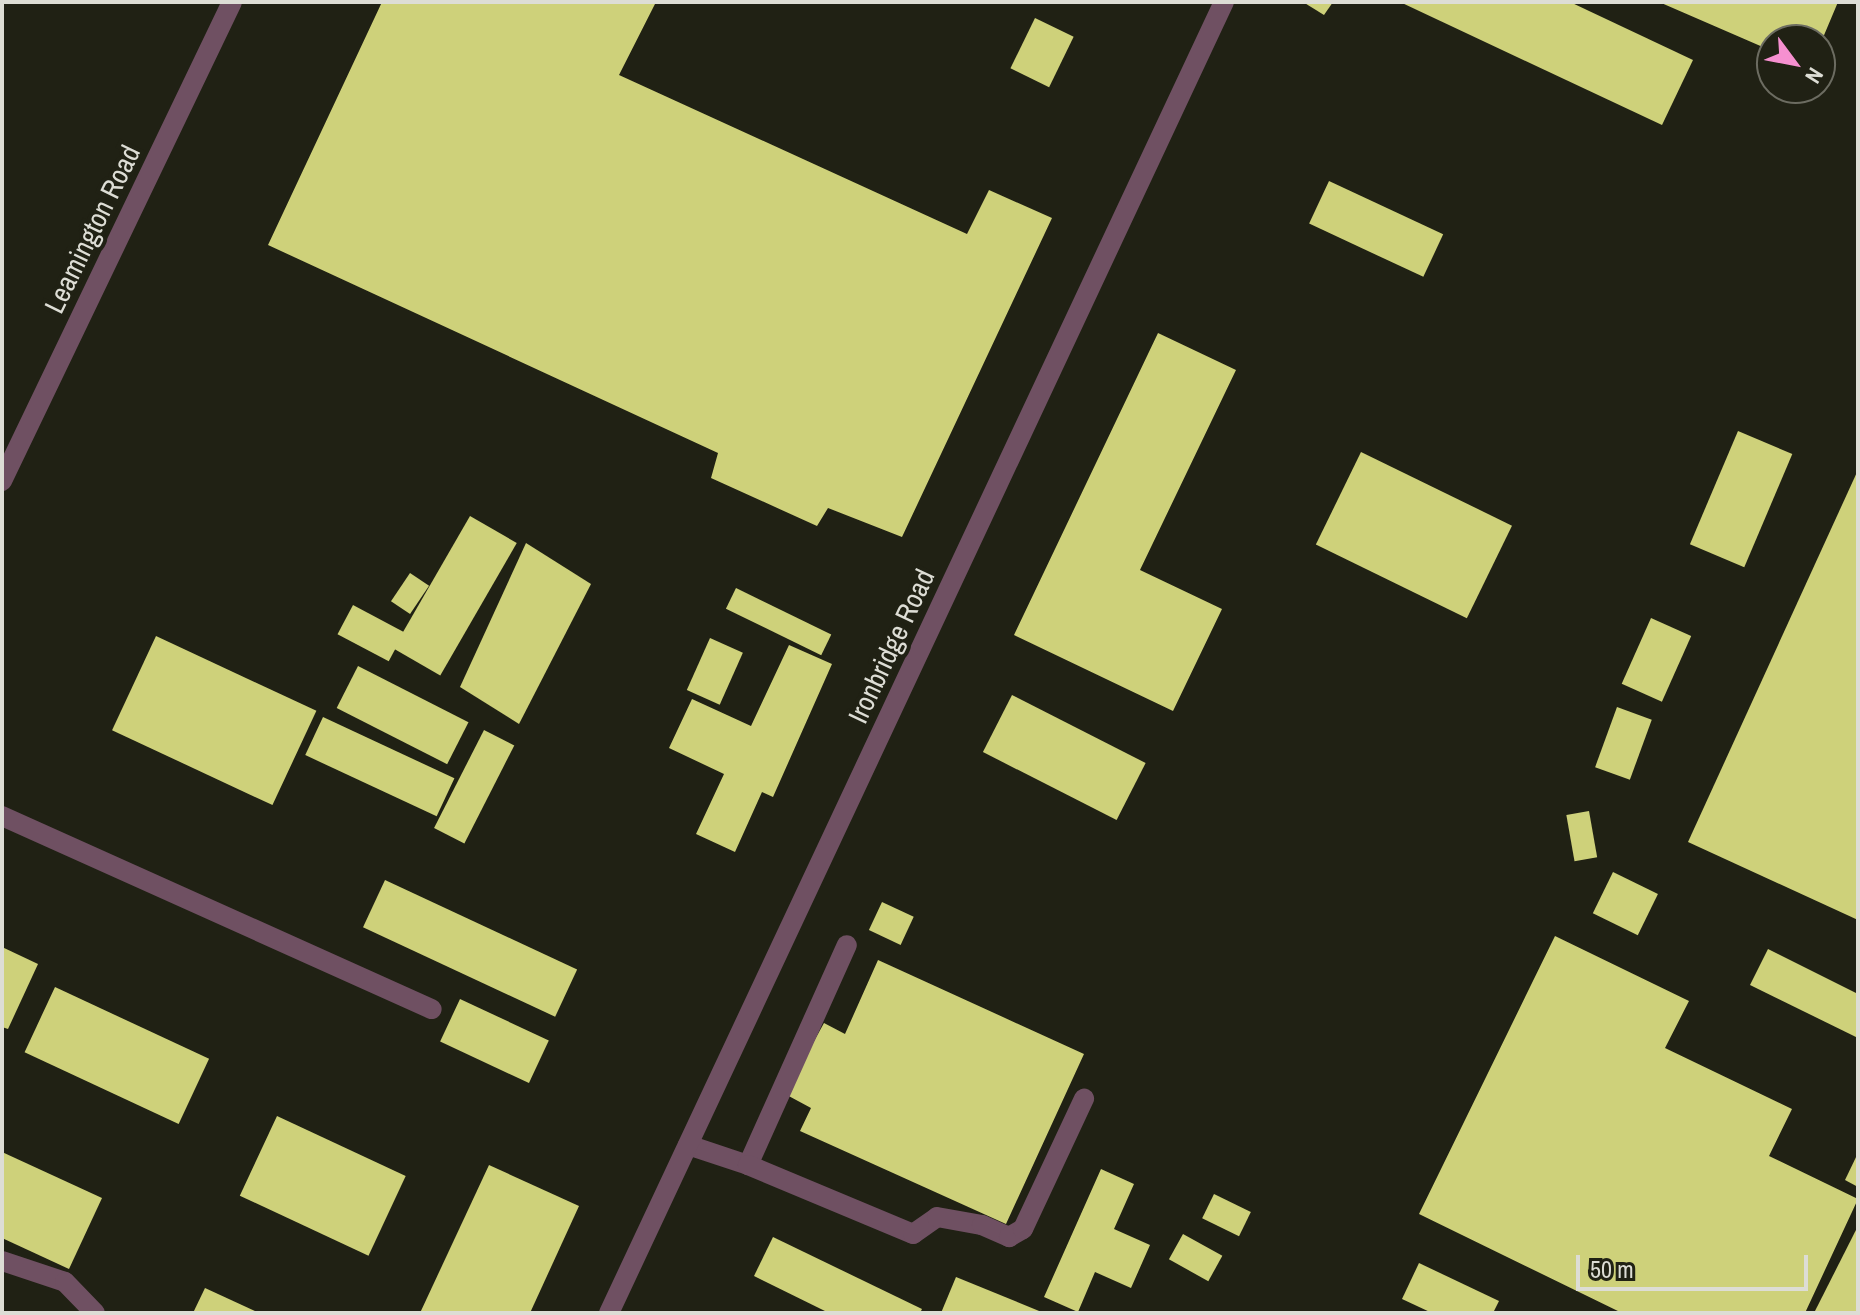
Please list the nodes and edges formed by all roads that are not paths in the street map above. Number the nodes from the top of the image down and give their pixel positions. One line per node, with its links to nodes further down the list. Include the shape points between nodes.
1 (232, 2): 3 (street, Leamington Road)
2 (1224, 2): 8 (street, Ironbridge Road)
3 (2, 481)
4 (2, 816): 6 (street)
5 (847, 945): 9 (street)
6 (432, 1009)
7 (1084, 1099): 9 (street, via 1023,1229 1009,1237 982,1225 937,1217 913,1234)
8 (688, 1145): 9 (street); 12 (street, Ironbridge Road)
9 (748, 1165)
10 (2, 1261): 11 (street, via 65,1282)
11 (95, 1313)
12 (609, 1313)

